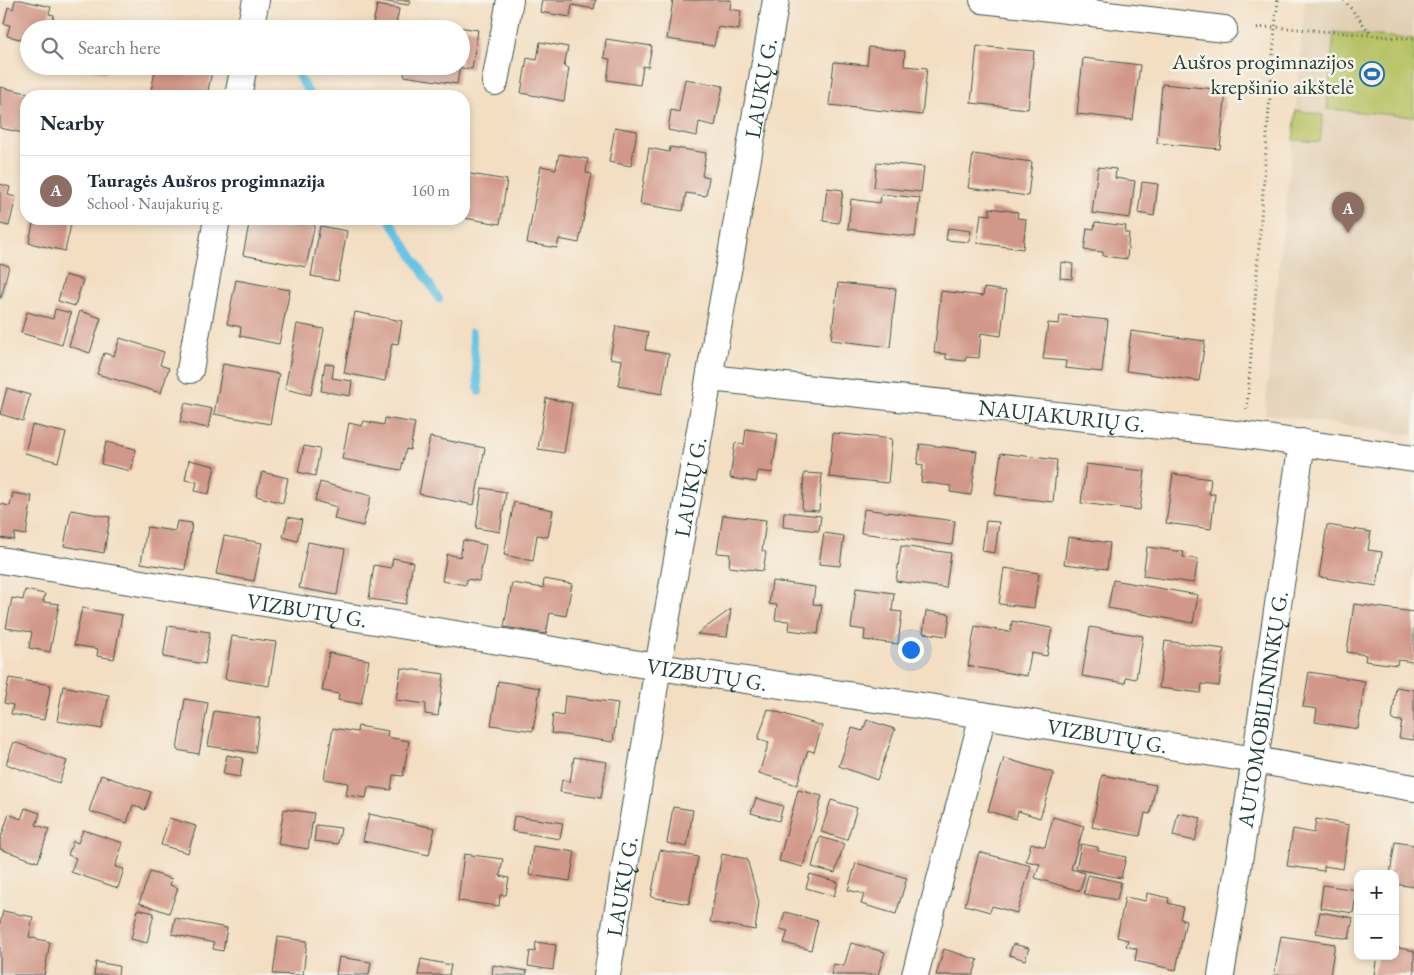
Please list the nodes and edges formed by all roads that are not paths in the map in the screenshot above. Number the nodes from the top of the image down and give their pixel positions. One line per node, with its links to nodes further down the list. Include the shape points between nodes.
1 (256, 0): 5 (street)
2 (510, 0): 8 (street)
3 (776, 0): 12 (street, LAUKŲ G.)
4 (983, 0): 6 (street)
5 (252, 20)
6 (1224, 29)
7 (242, 75): 9 (street)
8 (495, 82)
9 (239, 90)
10 (215, 225): 11 (street)
11 (190, 370)
12 (710, 378): 13 (street, NAUJAKURIŲ G.); 16 (street, LAUKŲ G.)
13 (1302, 442): 14 (street, NAUJAKURIŲ G.); 18 (street, AUTOMOBILININKŲ G.)
14 (1414, 459)
15 (0, 560): 16 (street, VIZBUTŲ G.)
16 (658, 667): 17 (street, VIZBUTŲ G.); 20 (street, LAUKŲ G.)
17 (984, 715): 18 (street, VIZBUTŲ G.); 21 (street)
18 (1255, 760): 19 (street, VIZBUTŲ G.); 22 (street, AUTOMOBILININKŲ G.)
19 (1414, 788)
20 (607, 975)
21 (915, 975)
22 (1221, 975)

